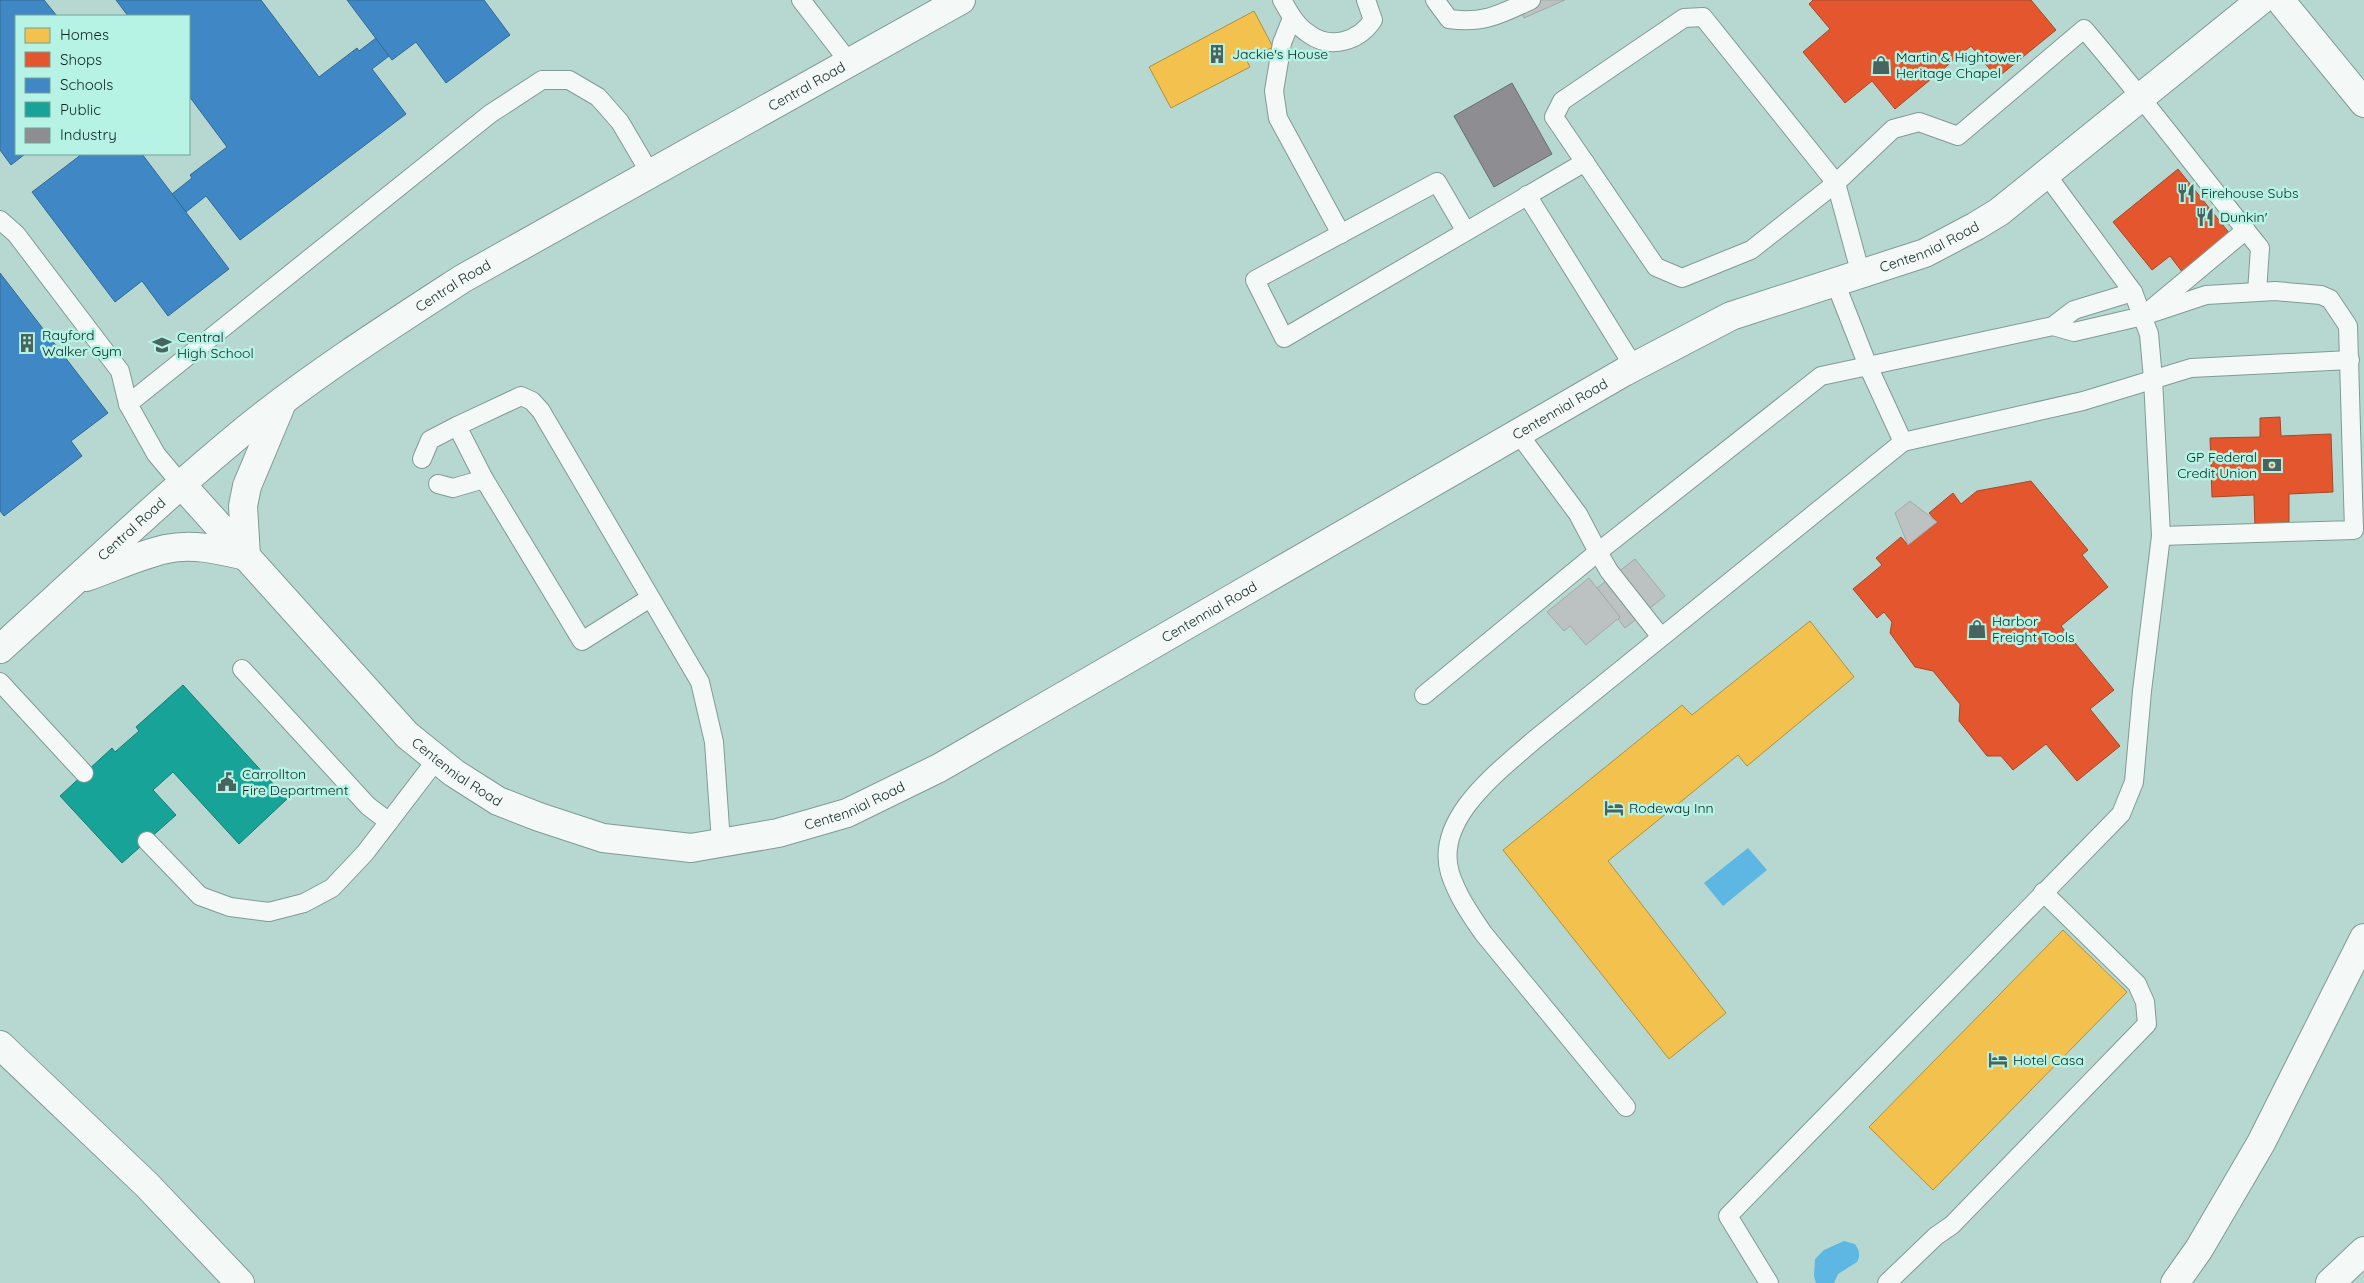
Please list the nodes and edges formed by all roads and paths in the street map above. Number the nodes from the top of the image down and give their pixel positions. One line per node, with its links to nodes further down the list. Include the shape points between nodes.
1 (801, 0): 10 (lane)
2 (961, 0): 10 (main road, Central Road)
3 (1282, 0): 9 (lane)
4 (1366, 0): 9 (lane, via 1373,20 1365,31 1348,41 1328,42 1309,34)
5 (1435, 0): 6 (lane, via 1449,19 1468,22 1493,18)
6 (1531, 0)
7 (2261, 0): 11 (main road, Centennial Road)
8 (2280, 0): 12 (main road)
9 (1292, 18): 21 (lane, via 1282,42 1274,91 1278,118)
10 (849, 62): 14 (main road, Central Road)
11 (2142, 96): 15 (main road, Centennial Road); 16 (lane, via 2084,29 1958,136 1919,122 1893,129); 20 (lane)
12 (2364, 104)
13 (1585, 162): 16 (lane, via 1656,267 1682,278 1751,250); 16 (lane, via 1554,117 1562,101 1684,18 1703,17); 17 (lane)
14 (650, 173): 32 (lane, via 620,122 598,97 569,80 542,80 490,114); 33 (main road, Central Road, via 462,279 342,358)
15 (2046, 174): 22 (main road, Centennial Road, via 1976,226 1925,253); 24 (lane)
16 (1836, 183): 22 (lane)
17 (1527, 195): 19 (lane); 30 (lane)
18 (0, 220): 32 (lane, via 16,234 120,371)
19 (1465, 230): 21 (lane, via 1437,182); 21 (lane, via 1284,338 1255,280)
20 (2246, 230): 25 (lane, via 2260,248); 26 (lane)
21 (1341, 234)
22 (1861, 275): 23 (main road, Centennial Road)
23 (1835, 282): 29 (lane); 30 (main road, Centennial Road, via 1731,316)
24 (2133, 292): 26 (lane); 27 (lane, via 2074,310)
25 (2257, 292): 26 (lane, via 2206,295); 28 (lane, via 2321,295 2330,299 2348,326)
26 (2143, 316): 27 (lane, via 2074,332); 31 (lane, via 2149,334)
27 (2054, 326): 29 (lane)
28 (2350, 360): 31 (lane, via 2192,368); 41 (lane, via 2354,530)
29 (1868, 366): 36 (lane); 42 (lane, via 1821,376)
30 (1634, 367): 35 (main road, Centennial Road)
31 (2153, 379): 36 (lane, via 2083,401); 41 (lane)
32 (128, 404): 39 (lane, via 156,454)
33 (281, 404): 39 (main road, Central Road); 43 (main road, via 247,486 243,506)
34 (457, 426): 37 (lane, via 430,440); 38 (lane); 45 (lane, via 520,396 532,401 541,411)
35 (1518, 433): 42 (lane, via 1578,514); 55 (main road, Centennial Road, via 939,768 846,814 778,833)
36 (1903, 442): 46 (lane)
37 (422, 459)
38 (484, 478): 40 (lane, via 453,488); 45 (lane, via 582,641)
39 (181, 484): 43 (main road, Centennial Road); 44 (main road, Central Road)
40 (438, 484)
41 (2161, 536): 56 (lane, via 2134,782 2121,814)
42 (1598, 552): 46 (lane, via 1609,571); 50 (lane)
43 (246, 556): 44 (main road, via 212,548 166,549); 51 (main road, Centennial Road, via 407,735)
44 (76, 580): 47 (main road, Central Road)
45 (650, 598): 55 (lane, via 700,682 714,742)
46 (1662, 637): 59 (lane, via 1492,777 1473,796 1448,845 1450,872 1463,903 1483,933)
47 (0, 649)
48 (242, 669): 53 (lane, via 368,806)
49 (0, 682): 52 (lane)
50 (1424, 695)
51 (437, 759): 53 (lane); 55 (main road, Centennial Road, via 498,801 603,838 691,848)
52 (84, 773)
53 (389, 822): 54 (lane, via 332,888 304,903 269,912 230,907 200,896)
54 (147, 841)
55 (721, 842)
56 (2044, 892): 62 (lane, via 1728,1216); 63 (lane, via 2137,984 2145,1002 2147,1024 1952,1225)
57 (2364, 938): 64 (main road, via 2262,1143)
58 (3, 1055): 61 (main road, via 147,1185)
59 (1626, 1107)
60 (2364, 1251): 65 (main road)
61 (240, 1283)
62 (1769, 1283)
63 (1887, 1283)
64 (2175, 1283)
65 (2330, 1283)

